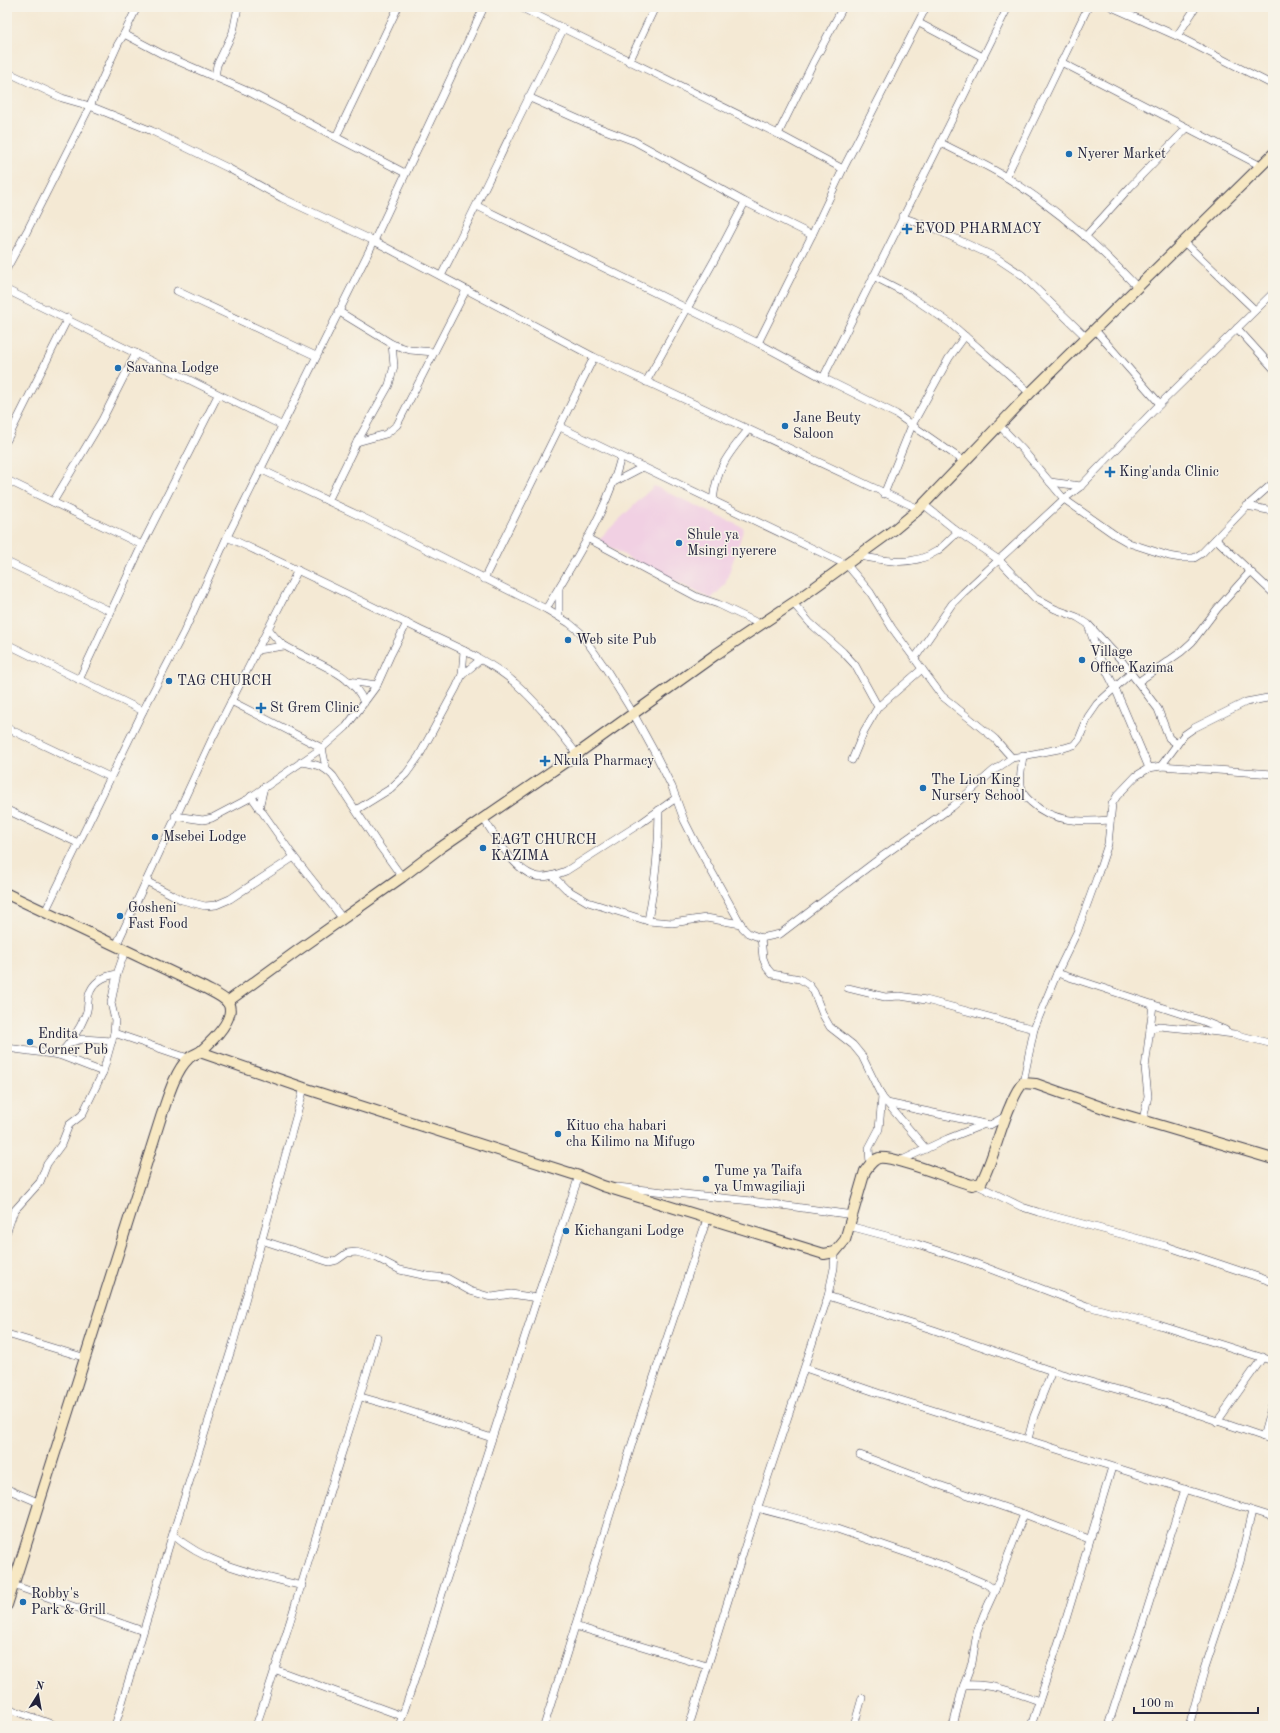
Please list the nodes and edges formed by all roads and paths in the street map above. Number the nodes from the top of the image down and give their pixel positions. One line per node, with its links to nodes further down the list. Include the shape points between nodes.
1 (137, 7): 15 (street)
2 (238, 7): 21 (street, via 233,32 217,65)
3 (398, 7): 27 (street)
4 (484, 7): 32 (street)
5 (520, 7): 14 (street)
6 (655, 7): 18 (street)
7 (843, 7): 26 (street)
8 (926, 7): 13 (street)
9 (1008, 7): 17 (street)
10 (1088, 7): 19 (street)
11 (1112, 7): 16 (street)
12 (1196, 7): 16 (street)
13 (919, 23): 17 (street); 31 (street)
14 (564, 28): 18 (street); 23 (street)
15 (124, 34): 21 (street, via 168,57); 24 (street)
16 (1177, 36): 22 (street)
17 (983, 57): 28 (street)
18 (629, 62): 26 (street, via 675,82)
19 (1061, 62): 25 (street); 33 (street)
20 (7, 72): 24 (street, via 62,98)
21 (215, 76): 27 (street)
22 (1273, 85)
23 (528, 97): 34 (street, via 634,141); 35 (street)
24 (90, 106): 39 (street, via 152,131 282,198); 41 (street)
25 (1187, 128): 30 (street); 38 (street)
26 (778, 134): 31 (street)
27 (336, 137): 32 (street)
28 (941, 143): 33 (street); 36 (street)
29 (1273, 154): 30 (street)
30 (1261, 166): 40 (street)
31 (843, 168): 37 (street)
32 (405, 173): 39 (street)
33 (1006, 177): 38 (street)
34 (745, 202): 37 (street); 49 (street)
35 (477, 206): 42 (street); 49 (street)
36 (902, 218): 43 (street); 56 (street, via 935,229 995,257 1022,275)
37 (812, 235): 57 (street)
38 (1085, 237): 44 (street, via 1112,260)
39 (374, 241): 42 (street); 51 (street)
40 (1184, 242): 44 (street); 50 (street)
41 (7, 268)
42 (440, 276): 46 (street)
43 (873, 276): 55 (street, via 904,292); 64 (street)
44 (1137, 287): 54 (street)
45 (7, 290): 52 (street)
46 (466, 290): 59 (street); 62 (street)
47 (177, 291): 61 (street)
48 (1273, 293): 50 (street)
49 (686, 308): 57 (street); 65 (street)
50 (1255, 310): 53 (street)
51 (338, 311): 58 (street); 61 (street)
52 (68, 318): 60 (street); 74 (street)
53 (1237, 328): 63 (street); 68 (street)
54 (1095, 330): 56 (street); 68 (street)
55 (965, 336): 67 (street); 70 (street, via 949,358)
56 (1087, 338): 67 (street)
57 (758, 343): 64 (street)
58 (392, 344): 59 (street, via 410,350); 75 (street, via 393,374)
59 (434, 352): 75 (street, via 397,425 386,434)
60 (136, 353): 66 (street); 89 (street, via 102,420)
61 (316, 356): 69 (street)
62 (594, 357): 65 (street); 72 (street)
63 (1273, 368)
64 (823, 378): 70 (street, via 890,411)
65 (646, 382): 73 (street)
66 (218, 394): 69 (street); 97 (street)
67 (1030, 394): 71 (street)
68 (1160, 404): 84 (street)
69 (281, 425): 79 (street)
70 (912, 425): 77 (street); 85 (street)
71 (999, 425): 77 (street); 82 (street)
72 (560, 426): 76 (street); 104 (street)
73 (748, 430): 85 (street); 88 (street, via 722,464 715,484)
74 (7, 440)
75 (357, 442): 87 (street)
76 (621, 457): 78 (street); 81 (street)
77 (965, 462): 91 (street)
78 (643, 467): 81 (street); 88 (street)
79 (260, 469): 87 (street); 94 (street)
80 (7, 480): 89 (street)
81 (614, 482): 95 (street)
82 (1050, 482): 84 (street); 86 (street)
83 (1273, 484): 90 (street)
84 (1081, 486): 86 (street)
85 (884, 494): 91 (street)
86 (1064, 499): 96 (street, via 1129,543 1169,556 1194,558 1202,554); 99 (street)
87 (328, 501): 104 (street)
88 (713, 501): 101 (street)
89 (54, 502): 97 (street)
90 (1248, 506): 92 (street); 96 (street)
91 (921, 507): 93 (street); 98 (street)
92 (1273, 511)
93 (958, 532): 98 (street, via 937,551 911,562); 99 (street)
94 (227, 537): 102 (street); 133 (street, via 184,632)
95 (587, 538): 105 (street); 112 (street, via 697,597)
96 (1216, 539): 103 (street)
97 (142, 545): 109 (street)
98 (859, 556): 101 (street)
99 (999, 560): 113 (street, via 1035,598); 119 (street, via 952,604)
100 (7, 562): 109 (street)
101 (847, 565): 107 (street); 119 (street, via 870,592 892,628)
102 (298, 570): 111 (street); 114 (street)
103 (1250, 572): 106 (street); 126 (street, via 1217,608 1192,642)
104 (484, 579): 108 (street)
105 (559, 587): 108 (street); 110 (street)
106 (1273, 594)
107 (793, 603): 112 (street); 132 (street, via 810,623 855,665)
108 (546, 609): 110 (street)
109 (110, 611): 124 (street)
110 (559, 616): 134 (street, via 580,632 594,650)
111 (407, 623): 118 (street); 127 (street)
112 (760, 624): 134 (street)
113 (1088, 624): 122 (street); 128 (street, via 1099,656)
114 (268, 628): 116 (street); 117 (street)
115 (7, 644): 124 (street)
116 (284, 646): 117 (street); 125 (street)
117 (257, 650): 130 (street)
118 (464, 651): 120 (street); 123 (street)
119 (915, 658): 121 (street)
120 (480, 660): 123 (street); 138 (street, via 498,670 533,700)
121 (922, 669): 132 (street); 140 (street, via 942,696 995,739)
122 (1131, 673): 126 (street); 128 (street)
123 (462, 675): 153 (street, via 435,729 406,774 390,789)
124 (79, 680): 133 (street)
125 (348, 680): 127 (street); 131 (street, via 359,690)
126 (1138, 682): 136 (street, via 1158,709 1169,738)
127 (377, 685): 131 (street)
128 (1115, 688): 139 (street, via 1092,711 1074,745); 145 (street)
129 (1273, 697): 136 (street, via 1246,702 1212,718 1184,735)
130 (231, 701): 137 (street); 155 (street)
131 (364, 703): 137 (street, via 346,727)
132 (878, 706): 141 (street)
133 (143, 711): 147 (street)
134 (633, 713): 138 (street); 150 (street)
135 (7, 728): 147 (street)
136 (1177, 744): 143 (street)
137 (322, 748): 142 (street); 144 (street)
138 (577, 754): 156 (street)
139 (1023, 755): 140 (street); 157 (street, via 1023,793 1035,806 1066,820)
140 (1012, 758): 168 (street, via 952,807 786,930)
141 (852, 760)
142 (301, 762): 144 (street); 148 (street)
143 (1161, 766): 145 (street); 146 (street)
144 (326, 768): 153 (street)
145 (1149, 768): 157 (street, via 1136,776 1117,796 1112,804)
146 (1273, 774)
147 (110, 777): 158 (street)
148 (264, 787): 149 (street); 151 (street)
149 (251, 796): 151 (street); 155 (street, via 212,818 203,820)
150 (676, 798): 154 (street); 167 (street, via 705,861)
151 (259, 808): 159 (street)
152 (7, 810): 158 (street)
153 (356, 810): 161 (street)
154 (659, 810): 160 (street, via 577,865); 166 (street, via 655,887)
155 (175, 816): 162 (street)
156 (483, 818): 160 (street, via 518,866 528,874); 161 (street)
157 (1110, 820): 170 (street, via 1108,844 1096,880 1077,932)
158 (78, 843): 164 (street)
159 (294, 857): 162 (street, via 230,899 216,905 205,906 182,900); 165 (street)
160 (553, 876): 166 (street, via 566,890 588,902)
161 (402, 877): 165 (street)
162 (146, 881): 169 (street)
163 (7, 894): 164 (street)
164 (45, 912): 169 (street)
165 (342, 919): 173 (street)
166 (648, 921): 167 (street, via 672,923 706,918)
167 (741, 924): 168 (street, via 748,933)
168 (761, 938): 189 (street, via 767,968 772,974 800,979 809,985 830,1027 853,1045 862,1056)
169 (120, 949): 171 (street); 173 (street, via 205,988)
170 (1057, 973): 174 (street); 175 (street)
171 (117, 974): 177 (street, via 111,1003 115,1020); 180 (street, via 105,976 95,983 89,994 86,1015)
172 (848, 988): 175 (street, via 885,997 900,996 926,1000)
173 (227, 1002): 183 (street, via 230,1008 225,1025)
174 (1153, 1005): 176 (street); 178 (street)
175 (1034, 1029): 187 (street)
176 (1150, 1029): 178 (street, via 1159,1026); 192 (street, via 1145,1068 1148,1096)
177 (114, 1033): 179 (street); 185 (street)
178 (1234, 1034): 181 (street)
179 (112, 1041): 180 (street, via 83,1039); 186 (street)
180 (71, 1042): 184 (street)
181 (1273, 1044)
182 (7, 1048): 184 (street)
183 (200, 1052): 185 (street); 188 (street)
184 (59, 1055): 186 (street)
185 (188, 1058): 213 (street, via 175,1079 161,1117)
186 (103, 1072): 204 (street, via 82,1115 68,1126 61,1145 50,1159 40,1182 14,1212)
187 (1023, 1082): 191 (street); 192 (street, via 1047,1087)
188 (304, 1088): 198 (street); 205 (street)
189 (882, 1097): 190 (street); 197 (street, via 879,1129 869,1148)
190 (887, 1103): 193 (street); 194 (street)
191 (1006, 1116): 193 (street, via 990,1125); 199 (street, via 988,1169 981,1183)
192 (1143, 1120): 195 (street)
193 (984, 1124): 194 (street)
194 (926, 1149): 196 (street)
195 (1273, 1159)
196 (900, 1161): 197 (street, via 885,1158); 199 (street, via 963,1183)
197 (870, 1164): 201 (street, via 865,1171)
198 (580, 1176): 200 (street); 209 (street)
199 (977, 1185): 207 (street, via 1022,1207 1160,1244)
200 (603, 1186): 201 (street, via 721,1197); 202 (street)
201 (853, 1215): 203 (street)
202 (707, 1219): 206 (street, via 824,1254); 241 (street, via 640,1418)
203 (850, 1226): 206 (street, via 845,1240); 212 (street, via 969,1261 1088,1306)
204 (7, 1231)
205 (261, 1240): 209 (street, via 329,1262 334,1262 351,1252 375,1257 400,1270 447,1278 470,1291 487,1296 511,1294); 233 (street, via 233,1344)
206 (835, 1252): 208 (street)
207 (1273, 1282)
208 (828, 1296): 215 (street); 216 (street)
209 (537, 1298): 221 (street)
210 (7, 1334): 213 (street)
211 (377, 1337): 217 (street)
212 (1263, 1357): 214 (street); 219 (street)
213 (86, 1358): 228 (street)
214 (1273, 1361)
215 (805, 1368): 222 (street); 229 (street)
216 (1052, 1371): 219 (street, via 1144,1397); 222 (street)
217 (361, 1397): 221 (street); 238 (street)
218 (1273, 1401): 220 (street)
219 (1217, 1422): 220 (street)
220 (1263, 1437): 223 (street)
221 (492, 1438): 249 (street)
222 (1028, 1439): 225 (street)
223 (1273, 1440)
224 (860, 1455): 231 (street)
225 (1112, 1467): 227 (street); 234 (street)
226 (7, 1489): 228 (street)
227 (1185, 1489): 230 (street); 259 (street)
228 (40, 1503): 237 (street)
229 (757, 1508): 239 (street, via 837,1529 939,1564); 243 (street)
230 (1252, 1511): 232 (street); 260 (street, via 1240,1562)
231 (1024, 1514): 234 (street); 239 (street)
232 (1273, 1517)
233 (173, 1535): 235 (street); 236 (street)
234 (1090, 1539): 247 (street)
235 (185, 1545): 236 (street); 238 (street, via 228,1566)
236 (168, 1549): 242 (street)
237 (13, 1585): 240 (street); 242 (street)
238 (302, 1586): 244 (street)
239 (995, 1590): 245 (street, via 977,1632 972,1663)
240 (7, 1605)
241 (575, 1626): 243 (street); 254 (street)
242 (143, 1631): 251 (street)
243 (707, 1666): 255 (street)
244 (274, 1669): 249 (street); 252 (street)
245 (964, 1686): 247 (street, via 991,1686); 257 (street)
246 (862, 1698): 256 (street)
247 (1039, 1701): 258 (street)
248 (7, 1708): 250 (street)
249 (402, 1716): 253 (street)
250 (57, 1726)
251 (115, 1726)
252 (256, 1726)
253 (399, 1726)
254 (544, 1726)
255 (689, 1726)
256 (854, 1726)
257 (953, 1726)
258 (1031, 1726)
259 (1108, 1726)
260 (1189, 1726)

